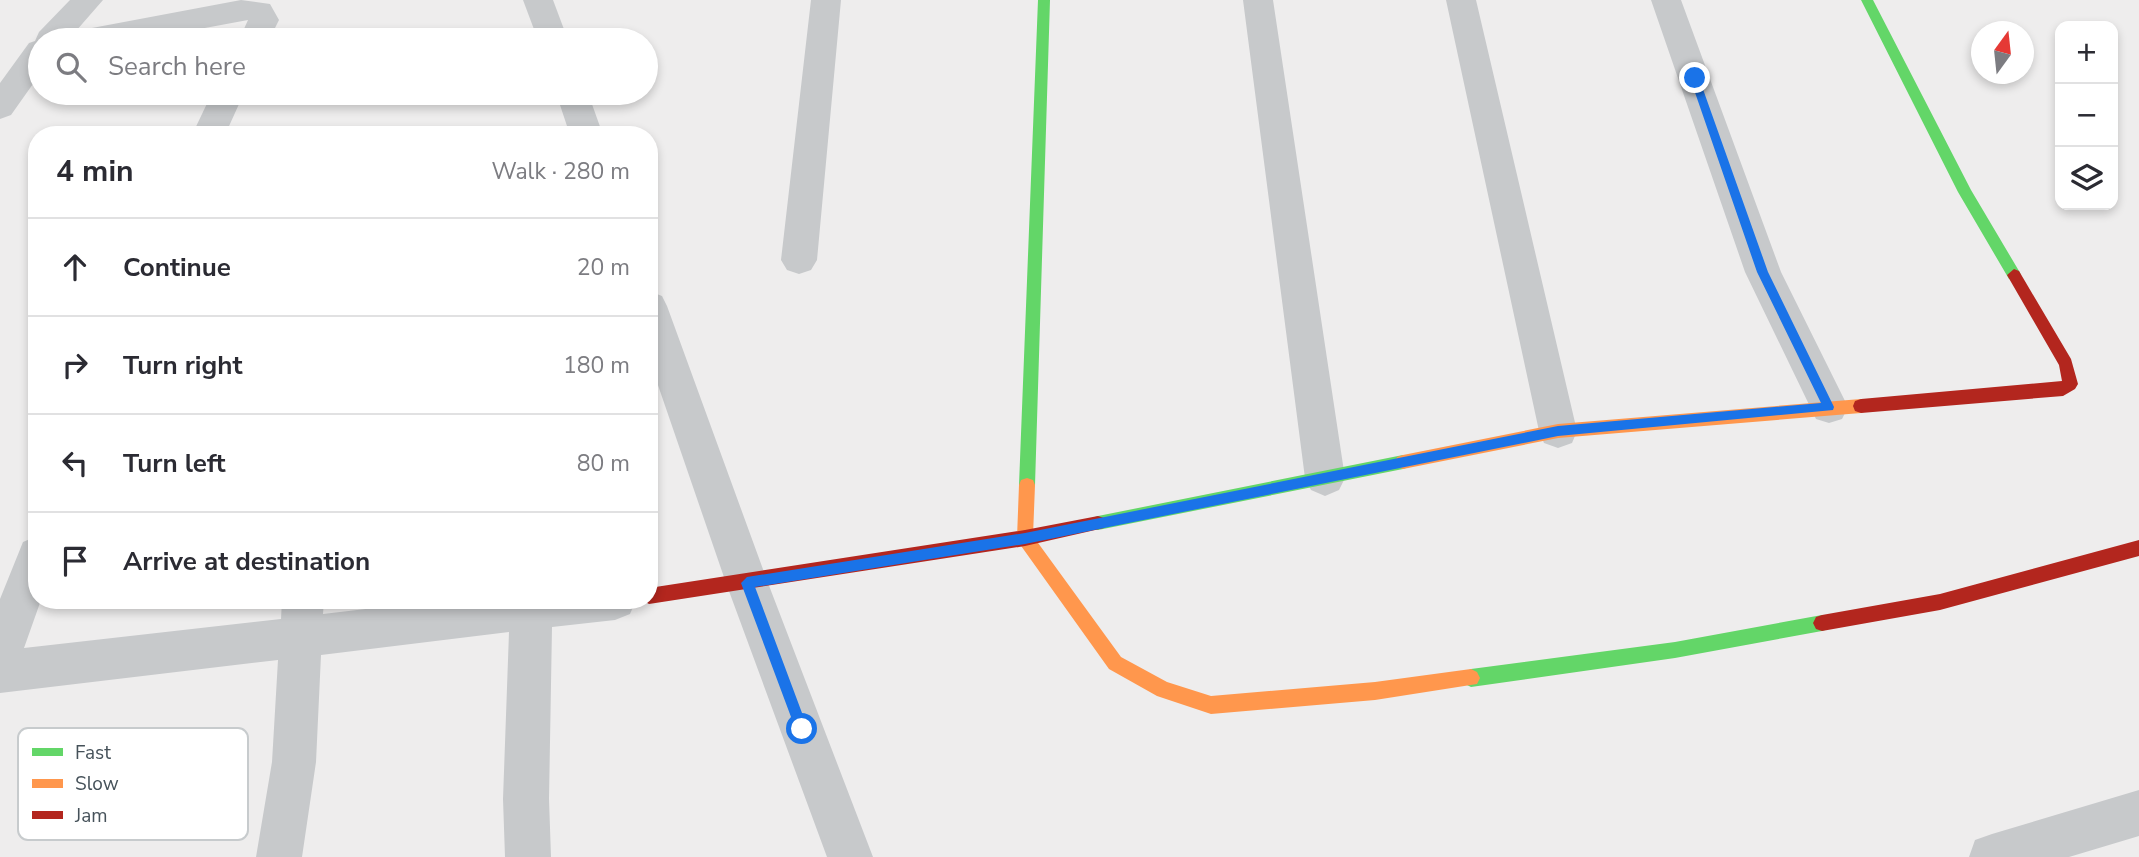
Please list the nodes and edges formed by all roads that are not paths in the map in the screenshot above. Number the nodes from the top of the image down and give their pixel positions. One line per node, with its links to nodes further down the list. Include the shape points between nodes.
1 (88, 0): 9 (street)
2 (538, 0): 12 (street)
3 (826, 0): 21 (street)
4 (1044, 0): 26 (street)
5 (1258, 0): 25 (street)
6 (1461, 0): 24 (street)
7 (1666, 0): 23 (street, via 1763,272)
8 (1867, 0): 23 (street, via 1965,192 2071,377 2063,389)
9 (61, 28)
10 (148, 28): 11 (street, via 249,9 260,11 264,20)
11 (260, 28)
12 (548, 28)
13 (28, 50): 14 (street)
14 (0, 52)
15 (28, 66): 18 (street)
16 (222, 105): 19 (street)
17 (576, 105): 20 (street)
18 (0, 107)
19 (212, 126)
20 (584, 126)
21 (799, 260)
22 (658, 331): 29 (street)
23 (1829, 407): 24 (street)
24 (1558, 431): 25 (street)
25 (1325, 478): 26 (street)
26 (1025, 538): 27 (street, via 1115,663 1163,690 1211,705 1376,691 1675,650 1940,602); 29 (street)
27 (2139, 548)
28 (28, 580): 34 (street)
29 (747, 583): 30 (street); 40 (street)
30 (658, 595)
31 (546, 609): 32 (street)
32 (531, 611): 33 (street); 39 (street)
33 (302, 620): 35 (street); 38 (street, via 294,762)
34 (0, 656)
35 (0, 672)
36 (2139, 813): 37 (street)
37 (2000, 856)
38 (279, 857)
39 (528, 857)
40 (850, 857)

